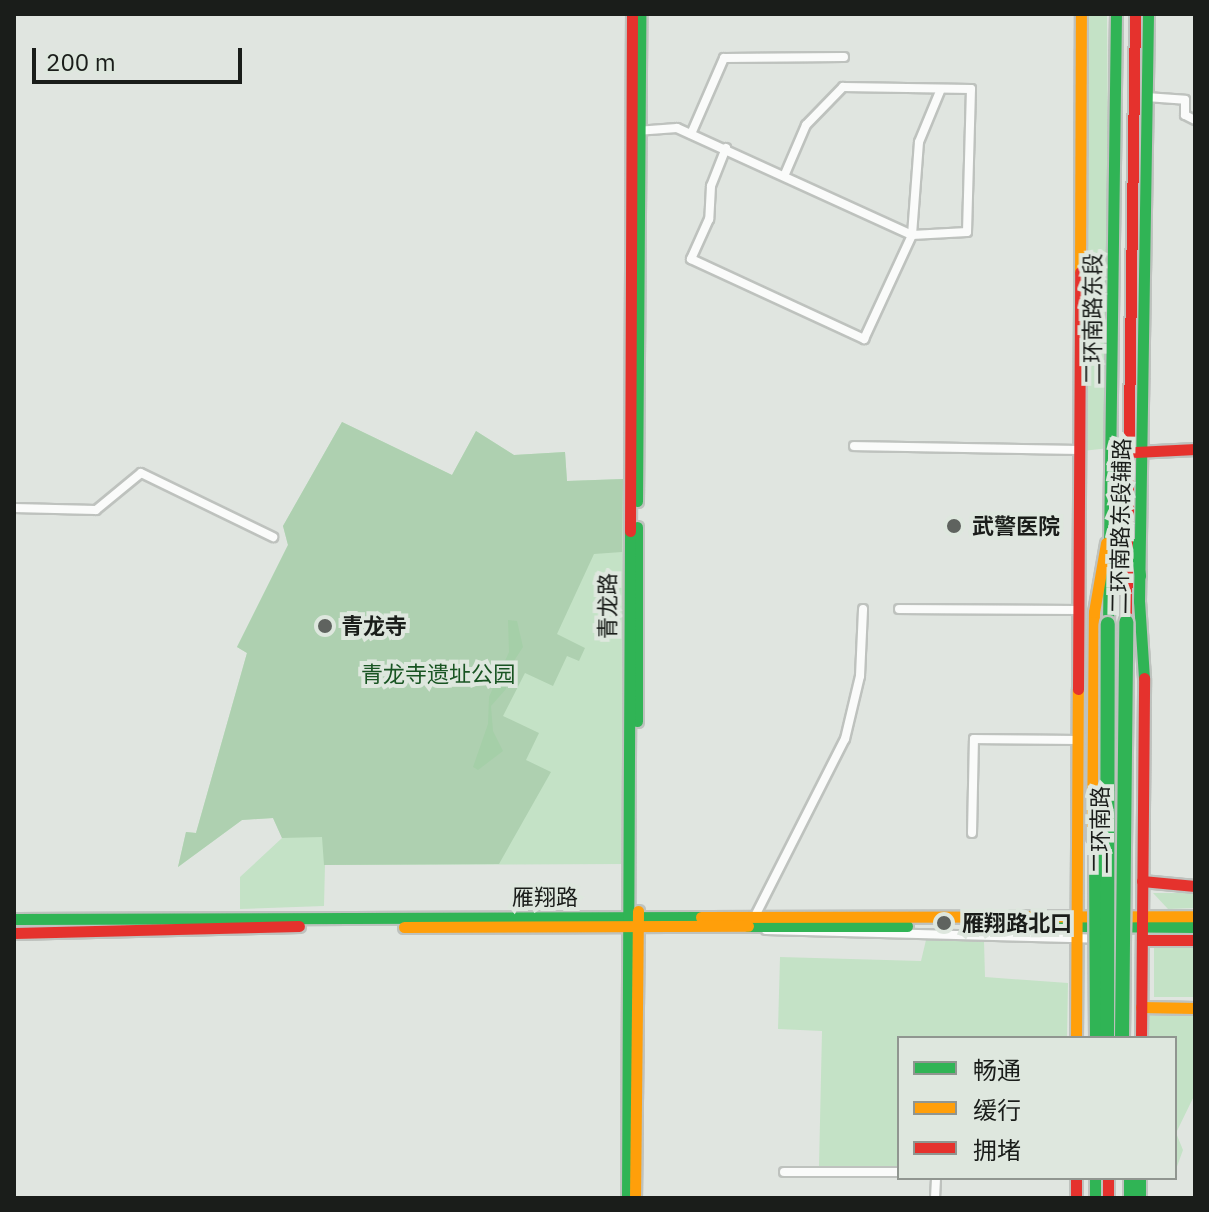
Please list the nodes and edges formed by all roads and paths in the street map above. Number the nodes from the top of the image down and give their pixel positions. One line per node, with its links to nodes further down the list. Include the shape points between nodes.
1 (632, 14): 11 (main road, 青龙路)
2 (640, 14): 11 (main road, 青龙路)
3 (1081, 14): 18 (main road, 二环南路东段辅路)
4 (1116, 14): 21 (main road, 二环南路东段)
5 (1135, 14): 19 (main road, 二环南路东段)
6 (1148, 14): 9 (main road, 二环南路东段辅路)
7 (844, 57): 12 (street, via 724,58)
8 (941, 89): 14 (street, via 843,87 806,125); 15 (street, via 919,142); 15 (street, via 971,89 967,232)
9 (1146, 97): 10 (street, via 1185,100 1185,115); 19 (main road, 二环南路东段辅路)
10 (1195, 120)
11 (635, 131): 12 (street, via 677,128); 37 (main road, 青龙路)
12 (691, 134): 13 (street)
13 (726, 148): 14 (street); 15 (street, via 711,186 709,219 691,259 864,339)
14 (785, 174): 15 (street)
15 (912, 235)
16 (854, 446): 18 (street)
17 (1195, 449): 19 (main road)
18 (1075, 450): 26 (main road, 二环南路东段辅路)
19 (1137, 452): 21 (main road, 二环南路东段); 23 (main road, 二环南路东段辅路)
20 (14, 508): 22 (street, via 96,510 141,473)
21 (1121, 516): 23 (main road); 27 (main road, 二环南路东段); 28 (main road, 二环南路东段); 40 (main road, via 1094,612)
22 (273, 537)
23 (1140, 575): 33 (main road, 二环南路东段辅路)
24 (863, 609): 38 (street, via 860,676 845,739)
25 (899, 609): 26 (street)
26 (1074, 610): 29 (main road, 二环南路东段辅路)
27 (1126, 622): 30 (main road, 二环南路, bridge)
28 (1108, 624): 31 (main road, 二环南路, bridge)
29 (1074, 740): 32 (street, via 974,739); 40 (main road, 二环南路东段辅路)
30 (1122, 749): 50 (main road, 二环南路, bridge); 51 (main road, bridge, via 1131,867)
31 (1108, 782): 48 (main road, bridge, via 1096,845); 49 (main road, 二环南路, bridge)
32 (972, 833)
33 (1142, 881): 34 (main road); 41 (main road, 二环南路东段辅路)
34 (1195, 886)
35 (1195, 916): 41 (main road)
36 (17, 918): 37 (main road, 雁翔路)
37 (633, 923): 38 (main road, 雁翔路); 42 (main road, 雁翔路); 55 (main road, 青龙路); 56 (main road, 青龙路)
38 (754, 923): 40 (main road, 雁翔路); 40 (street, via 788,934)
39 (1195, 927): 41 (main road)
40 (1083, 928): 41 (main road, 雁翔路); 41 (street); 46 (main road); 47 (main road)
41 (1142, 928): 43 (main road); 44 (main road, 二环南路东段辅路)
42 (14, 933)
43 (1195, 940)
44 (1141, 1007): 45 (main road); 52 (main road, 二环南路东段辅路)
45 (1195, 1008)
46 (1076, 1036)
47 (1091, 1036)
48 (1097, 1036)
49 (1107, 1036)
50 (1122, 1036)
51 (1130, 1036)
52 (1141, 1036)
53 (784, 1172): 54 (street)
54 (897, 1172)
55 (627, 1198)
56 (635, 1198)

